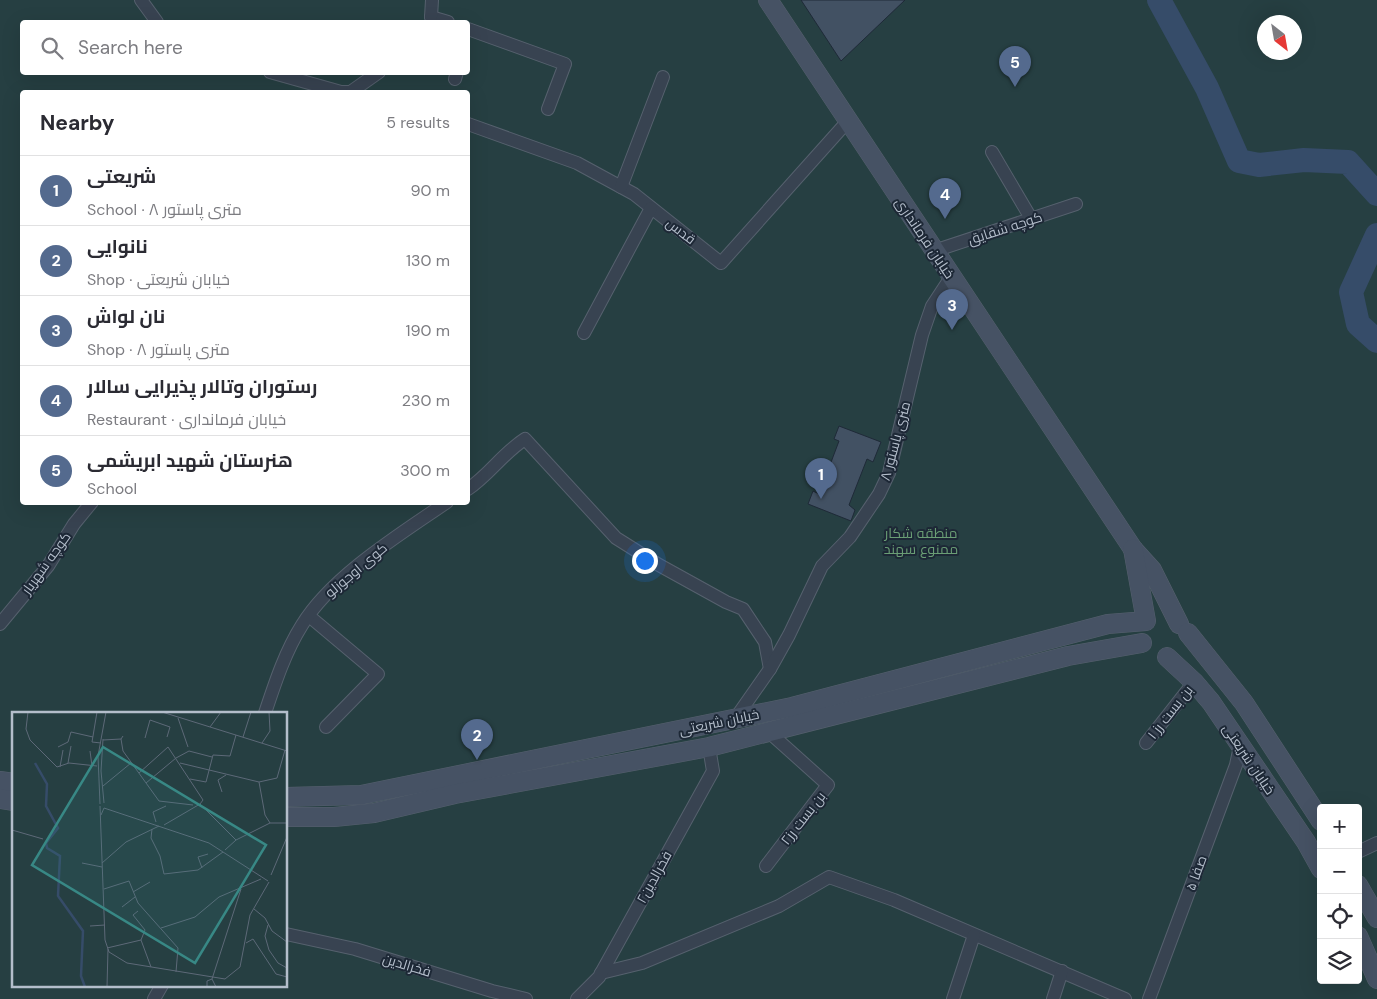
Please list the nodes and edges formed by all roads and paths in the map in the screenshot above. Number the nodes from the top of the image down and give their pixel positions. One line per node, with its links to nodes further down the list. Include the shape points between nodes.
1 (141, 0): 4 (street)
2 (432, 0): 5 (street)
3 (768, 0): 13 (main road, خیابان فرمانداری)
4 (156, 20)
5 (429, 20)
6 (470, 34): 12 (street, via 565,64)
7 (282, 75): 10 (street)
8 (374, 75): 11 (street)
9 (663, 77): 16 (street)
10 (340, 90)
11 (351, 90)
12 (548, 109)
13 (847, 122): 18 (street, قدس, via 721,263); 20 (main road, خیابان فرمانداری)
14 (470, 125): 16 (street, قدس, via 577,162)
15 (992, 152): 19 (street)
16 (621, 186): 18 (street, قدس)
17 (1076, 204): 19 (street, کوچه شقایق)
18 (651, 208): 22 (street)
19 (1032, 220): 20 (street, کوچه شقایق)
20 (934, 251): 21 (main road, خیابان فرمانداری)
21 (951, 277): 26 (main road, خیابان فرمانداری); 35 (street, ۸ متری پاستور, via 932,306 922,335 889,473 850,537 822,566)
22 (584, 333)
23 (470, 488): 35 (street, via 509,449 525,439 616,538 659,565 743,609 765,642)
24 (90, 505): 29 (street, کوچه شهریار, via 48,566)
25 (443, 505): 27 (street, کوی اوجوزلو, via 396,537 328,592)
26 (1132, 549): 28 (main road, خیابان فرمانداری); 30 (main road, خیابان فرمانداری, via 1152,570)
27 (309, 616): 37 (street, کوی اوجوزلو, via 280,671); 39 (street, via 378,674)
28 (1146, 621): 30 (main road, via 1160,618); 31 (main road, خیابان شریعتی, via 1108,624); 32 (main road, via 1138,632)
29 (0, 624)
30 (1184, 629): 34 (main road, via 1190,641 1185,652 1174,658); 47 (main road, خیابان شریعتی, via 1244,703)
31 (1064, 636): 33 (main road); 38 (main road, خیابان شریعتی)
32 (1142, 643): 33 (main road, خیابان شریعتی); 34 (main road)
33 (1068, 656): 40 (main road, خیابان شریعتی)
34 (1167, 657): 36 (main road, خیابان شریعتی)
35 (770, 669): 38 (street, ۸ متری پاستور)
36 (1194, 682): 41 (street, بن بست رز ۱); 42 (main road, خیابان شریعتی)
37 (265, 712)
38 (735, 719): 44 (main road, خیابان شریعتی)
39 (326, 727)
40 (770, 733): 43 (main road, خیابان شریعتی); 53 (street, بن بست رز۲, via 828,785)
41 (1146, 743)
42 (1240, 746): 49 (main road, خیابان شریعتی); 69 (street, صفا ۵, via 1236,765)
43 (709, 747): 45 (main road, خیابان شریعتی); 60 (street, فخرالدین۲, via 713,771)
44 (540, 759): 45 (main road); 46 (main road, خیابان شریعتی, via 361,795)
45 (543, 779): 48 (main road, خیابان شریعتی, via 374,812 334,817)
46 (288, 797)
47 (1317, 815)
48 (288, 817)
49 (1313, 837): 52 (main road, خیابان شریعتی)
50 (1377, 844): 51 (street)
51 (1362, 850)
52 (1317, 853)
53 (766, 866)
54 (1362, 892): 55 (main road)
55 (1377, 918)
56 (288, 934): 64 (street, فخرالدین, via 355,949)
57 (974, 936): 59 (street); 60 (street, via 894,900 829,877 779,906 642,963); 66 (street)
58 (1359, 939): 61 (main road)
59 (1062, 971): 67 (street); 68 (street)
60 (601, 973): 65 (street, فخرالدین۲)
61 (1377, 979)
62 (161, 986): 63 (street)
63 (154, 999)
64 (526, 999)
65 (577, 999)
66 (953, 999)
67 (1053, 999)
68 (1125, 999)
69 (1149, 999)

